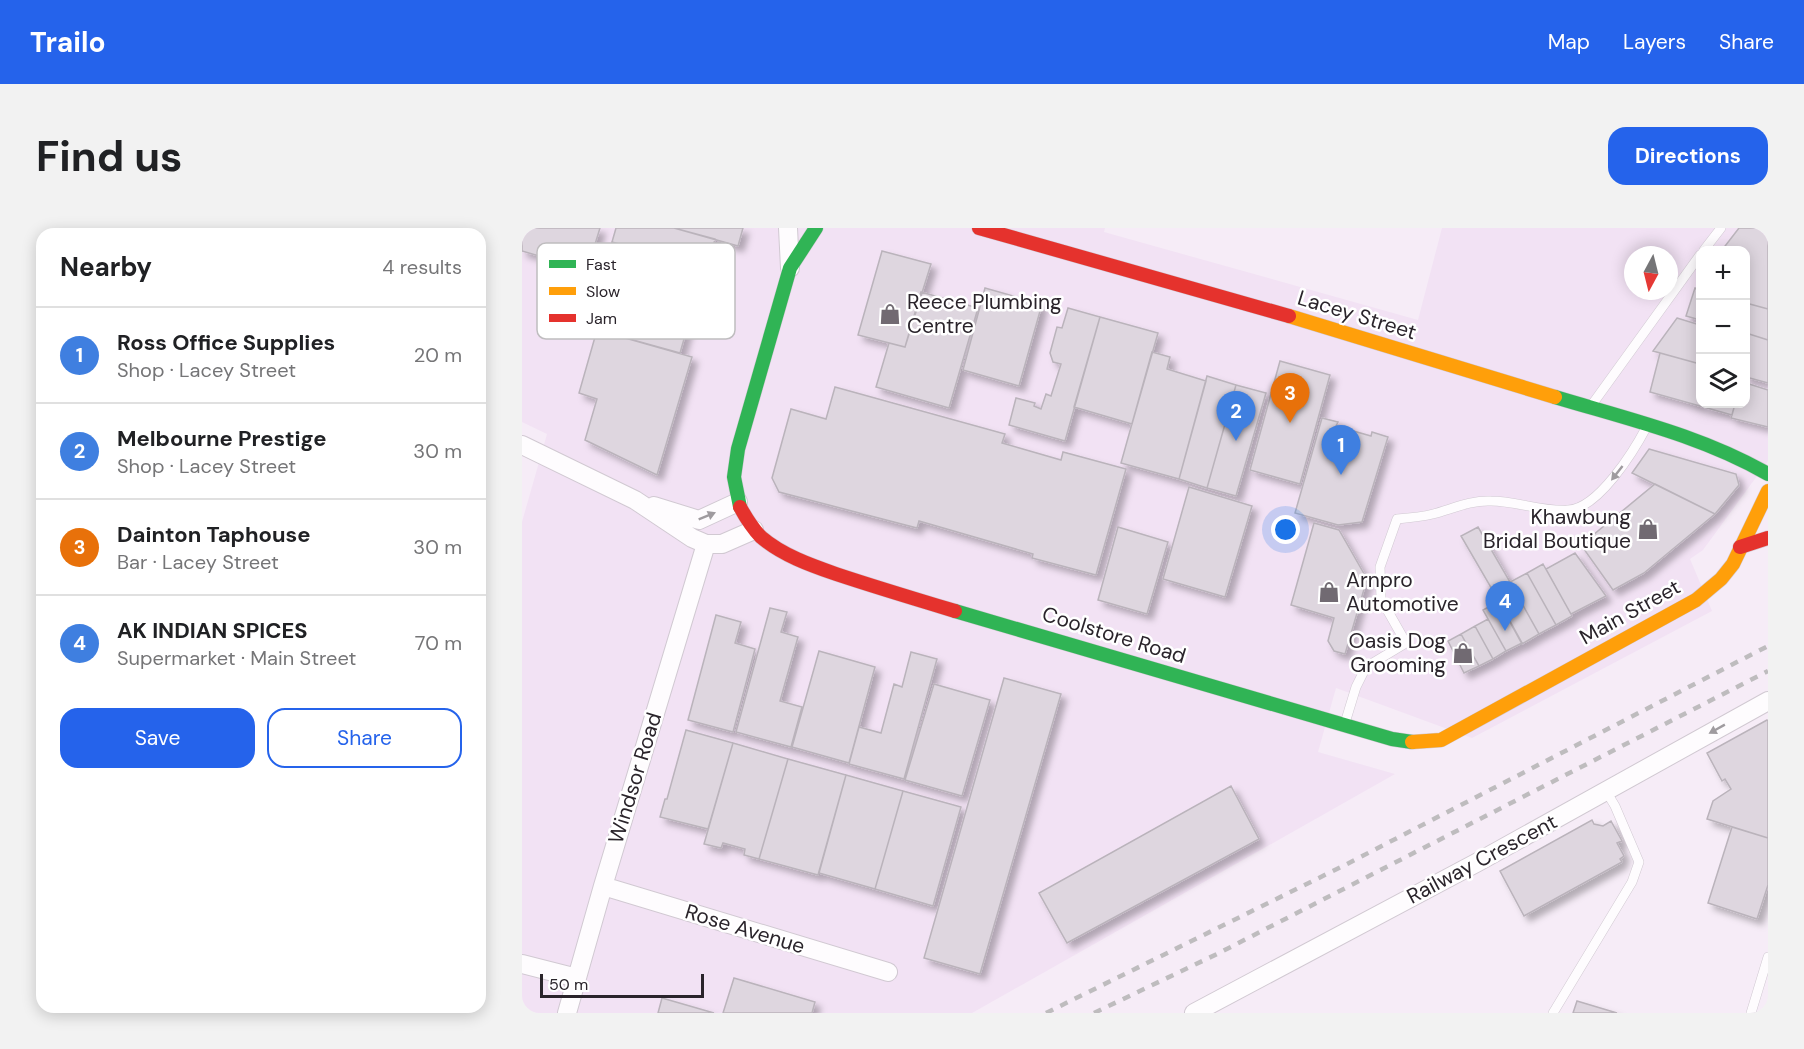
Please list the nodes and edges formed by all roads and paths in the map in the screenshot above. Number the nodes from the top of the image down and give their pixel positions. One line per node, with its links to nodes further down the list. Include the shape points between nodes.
1 (788, 228): 7 (street)
2 (816, 228): 7 (street)
3 (979, 228): 8 (street, Lacey Street, via 1378,342)
4 (1721, 228): 5 (lane)
5 (1707, 246)
6 (1696, 261): 8 (lane)
7 (790, 268): 16 (street, via 738,449 734,477)
8 (1590, 408): 9 (street, Lacey Street)
9 (1648, 424): 11 (street, Lacey Street); 23 (lane, one-way to 23, via 1616,475 1595,498 1570,510 1489,501 1397,519 1380,567 1381,599 1406,643 1366,668)
10 (522, 445): 15 (street)
11 (1722, 449): 12 (street, Lacey Street); 13 (street, Lacey Street)
12 (1768, 459)
13 (1768, 474)
14 (1768, 491): 20 (street, Main Street)
15 (635, 500): 16 (street, one-way to 16, via 699,520); 19 (street)
16 (738, 502): 17 (street)
17 (753, 530): 19 (street, via 722,544); 23 (street, Coolstore Road, via 788,555 865,584)
18 (1768, 538): 20 (street)
19 (706, 544): 25 (street, Windsor Road)
20 (1740, 547): 22 (street, Main Street, via 1723,577 1696,600)
21 (1768, 701): 24 (street, Railway Crescent, one-way to 24)
22 (1469, 724): 23 (street, Coolstore Road, via 1441,740 1422,742 1392,739)
23 (1345, 725)
24 (1606, 791): 32 (street, Railway Crescent); 33 (lane, via 1639,862 1632,882)
25 (603, 886): 28 (street, Rose Avenue); 29 (street, Windsor Road)
26 (1768, 957): 30 (lane)
27 (522, 964): 29 (street)
28 (888, 972)
29 (577, 978): 31 (street, Windsor Road)
30 (1763, 993): 34 (lane)
31 (567, 1013)
32 (1194, 1013)
33 (1553, 1013)
34 (1751, 1013)

